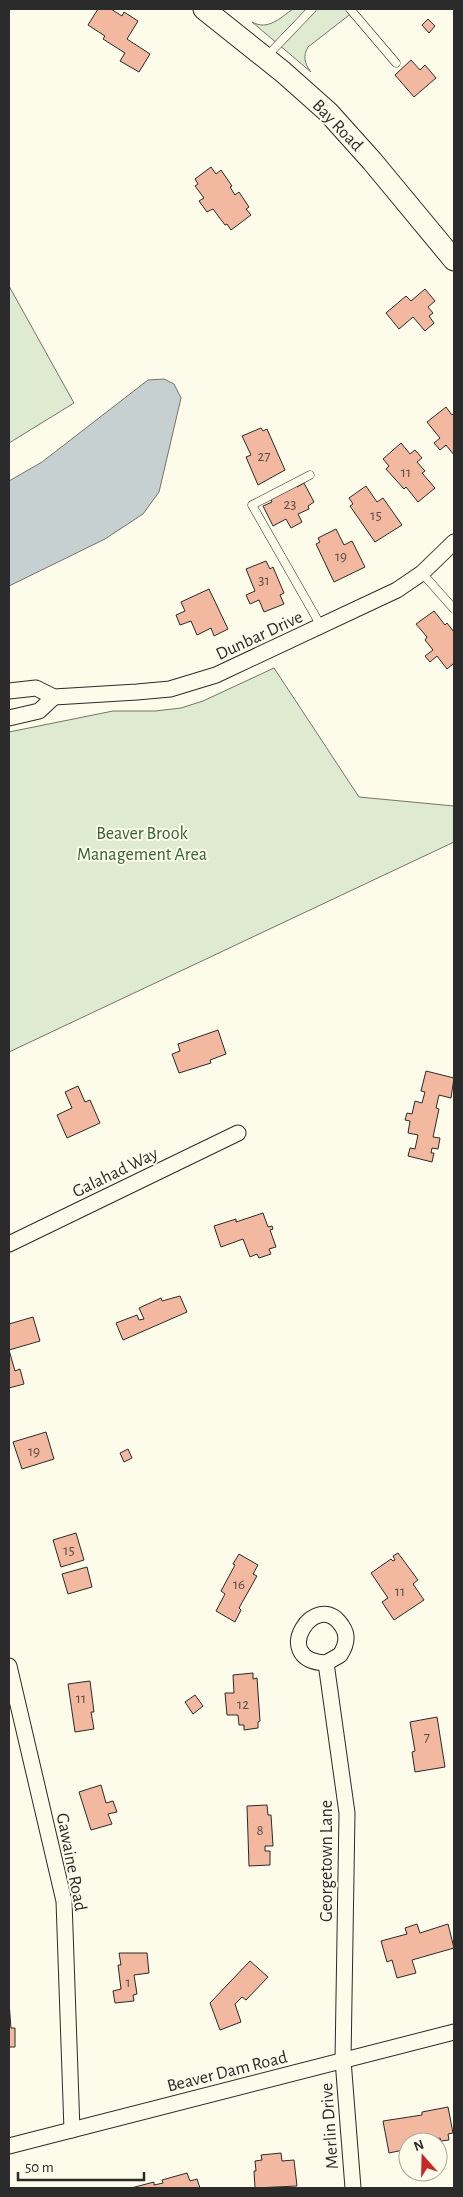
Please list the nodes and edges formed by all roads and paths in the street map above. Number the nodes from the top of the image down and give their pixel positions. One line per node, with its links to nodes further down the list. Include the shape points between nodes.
1 (204, 9): 4 (main road, Bay Road)
2 (312, 9): 4 (lane)
3 (350, 9): 5 (lane)
4 (266, 58): 6 (main road, Bay Road, via 328,112)
5 (396, 63)
6 (454, 260)
7 (310, 475): 11 (lane, via 252,504)
8 (454, 542): 9 (street, Dunbar Drive)
9 (422, 573): 10 (lane); 11 (street, Dunbar Drive, via 397,590)
10 (454, 609)
11 (321, 626): 13 (street, Dunbar Drive, via 194,683 162,689)
12 (11, 691): 13 (street, Dunbar Drive, via 36,688)
13 (54, 697): 14 (street, via 39,711)
14 (13, 717)
15 (238, 1133): 16 (street, Galahad Way)
16 (9, 1244)
17 (326, 1663): 20 (street, Georgetown Lane, via 347,1813)
18 (9, 1666): 21 (street, Gawaine Road, via 64,1901)
19 (454, 2032): 20 (street, Beaver Dam Road)
20 (343, 2060): 21 (street, Beaver Dam Road); 23 (street, Merlin Drive)
21 (72, 2130): 22 (street, Beaver Dam Road)
22 (9, 2146)
23 (352, 2188)

